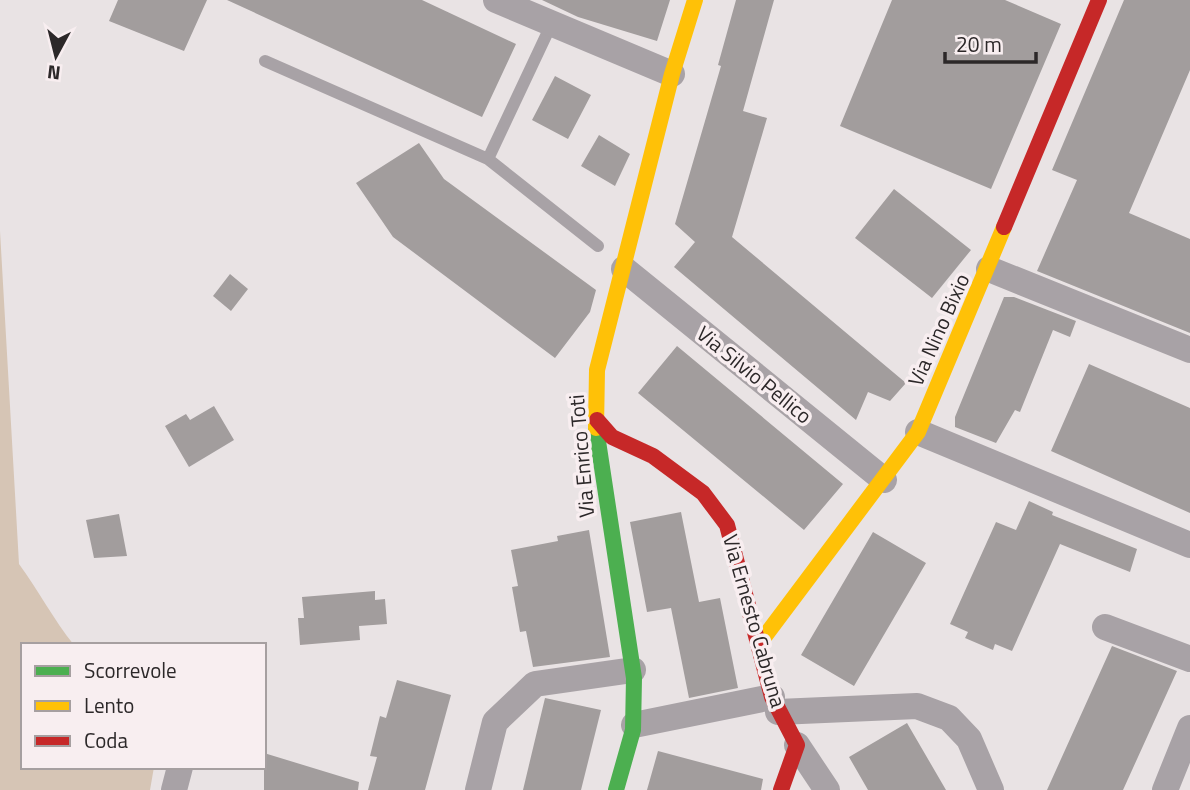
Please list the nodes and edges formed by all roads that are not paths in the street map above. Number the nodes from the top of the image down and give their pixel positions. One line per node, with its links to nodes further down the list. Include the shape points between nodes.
1 (496, 0): 4 (street)
2 (695, 0): 6 (street, Via Enrico Toti)
3 (1100, 0): 10 (street, Via Nino Bixio)
4 (552, 23): 6 (street); 7 (lane)
5 (265, 61): 7 (lane)
6 (672, 74): 9 (street, Via Enrico Toti)
7 (488, 159): 8 (lane)
8 (598, 246)
9 (624, 269): 12 (street, Via Enrico Toti, via 597,370); 14 (street, Via Silvio Pellico)
10 (989, 269): 11 (street); 13 (street, Via Nino Bixio)
11 (1190, 350)
12 (597, 420): 17 (street, Via Ernesto Cabruna, via 612,437 653,456 702,493 727,525); 19 (street, Via Enrico Toti)
13 (918, 432): 14 (street, Via Nino Bixio); 15 (street)
14 (884, 481): 17 (street, Via Nino Bixio)
15 (1190, 545)
16 (1105, 626): 18 (street)
17 (759, 644): 20 (street, Via Ernesto Cabruna)
18 (1190, 659)
19 (633, 670): 21 (street, Via Enrico Toti); 26 (street, via 535,684 495,722)
20 (775, 704): 21 (street); 23 (street, Via Ernesto Cabruna); 30 (street, via 917,706 949,718 969,739)
21 (634, 725): 27 (street, Via Enrico Toti)
22 (1190, 728): 31 (street)
23 (797, 745): 28 (street); 29 (street, Via Ernesto Cabruna)
24 (179, 769): 25 (street)
25 (174, 790)
26 (478, 790)
27 (616, 790)
28 (780, 790)
29 (827, 790)
30 (991, 790)
31 (1165, 790)

